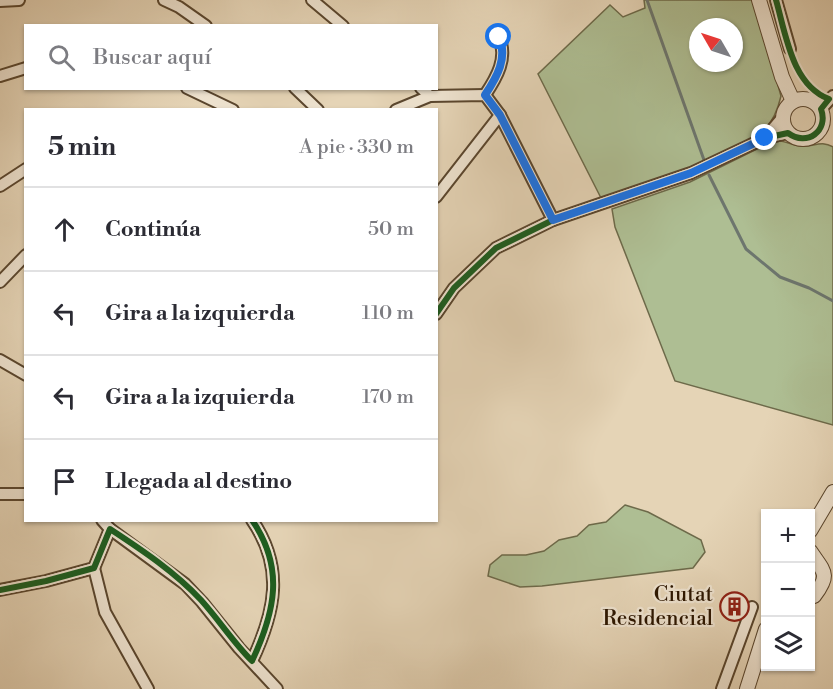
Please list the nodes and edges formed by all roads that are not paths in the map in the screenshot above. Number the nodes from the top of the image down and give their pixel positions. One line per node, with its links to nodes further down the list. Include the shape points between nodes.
1 (19, 0): 6 (street)
2 (164, 0): 7 (street)
3 (312, 0): 8 (street)
4 (759, 0): 19 (street)
5 (776, 0): 10 (street)
6 (0, 1)
7 (203, 24)
8 (341, 24)
9 (499, 37): 16 (street, via 504,49 497,77)
10 (790, 49)
11 (24, 69): 12 (street)
12 (0, 76)
13 (191, 90): 20 (street)
14 (297, 90): 21 (street)
15 (423, 90): 17 (street)
16 (485, 95): 17 (street); 24 (street)
17 (430, 96): 22 (street)
18 (833, 96): 23 (street)
19 (793, 101): 23 (street, via 812,100); 25 (street)
20 (229, 108)
21 (316, 108)
22 (401, 108)
23 (821, 109): 26 (street)
24 (500, 115): 31 (street); 32 (street)
25 (782, 118): 27 (street); 28 (street)
26 (827, 133): 27 (street, via 805,139)
27 (788, 134): 28 (street)
28 (765, 138): 32 (street, via 691,173)
29 (24, 170): 30 (street)
30 (0, 186)
31 (438, 194)
32 (553, 220): 35 (street, via 496,248 454,288)
33 (24, 257): 34 (street)
34 (0, 282)
35 (438, 311)
36 (0, 360): 37 (street)
37 (24, 374)
38 (833, 492): 42 (street)
39 (24, 494): 40 (street)
40 (0, 495)
41 (253, 522): 55 (street, via 271,556 273,591 270,615)
42 (815, 523)
43 (106, 525): 46 (street); 55 (street, via 185,584)
44 (815, 555): 45 (street)
45 (827, 565): 49 (street)
46 (94, 568): 48 (street); 56 (street, via 105,612)
47 (833, 579): 50 (street)
48 (0, 590)
49 (815, 592)
50 (815, 594)
51 (752, 607): 58 (street)
52 (761, 641): 54 (street)
53 (761, 649): 54 (street)
54 (756, 656): 59 (street)
55 (252, 661): 57 (street)
56 (148, 689)
57 (277, 689)
58 (722, 689)
59 (747, 689)

